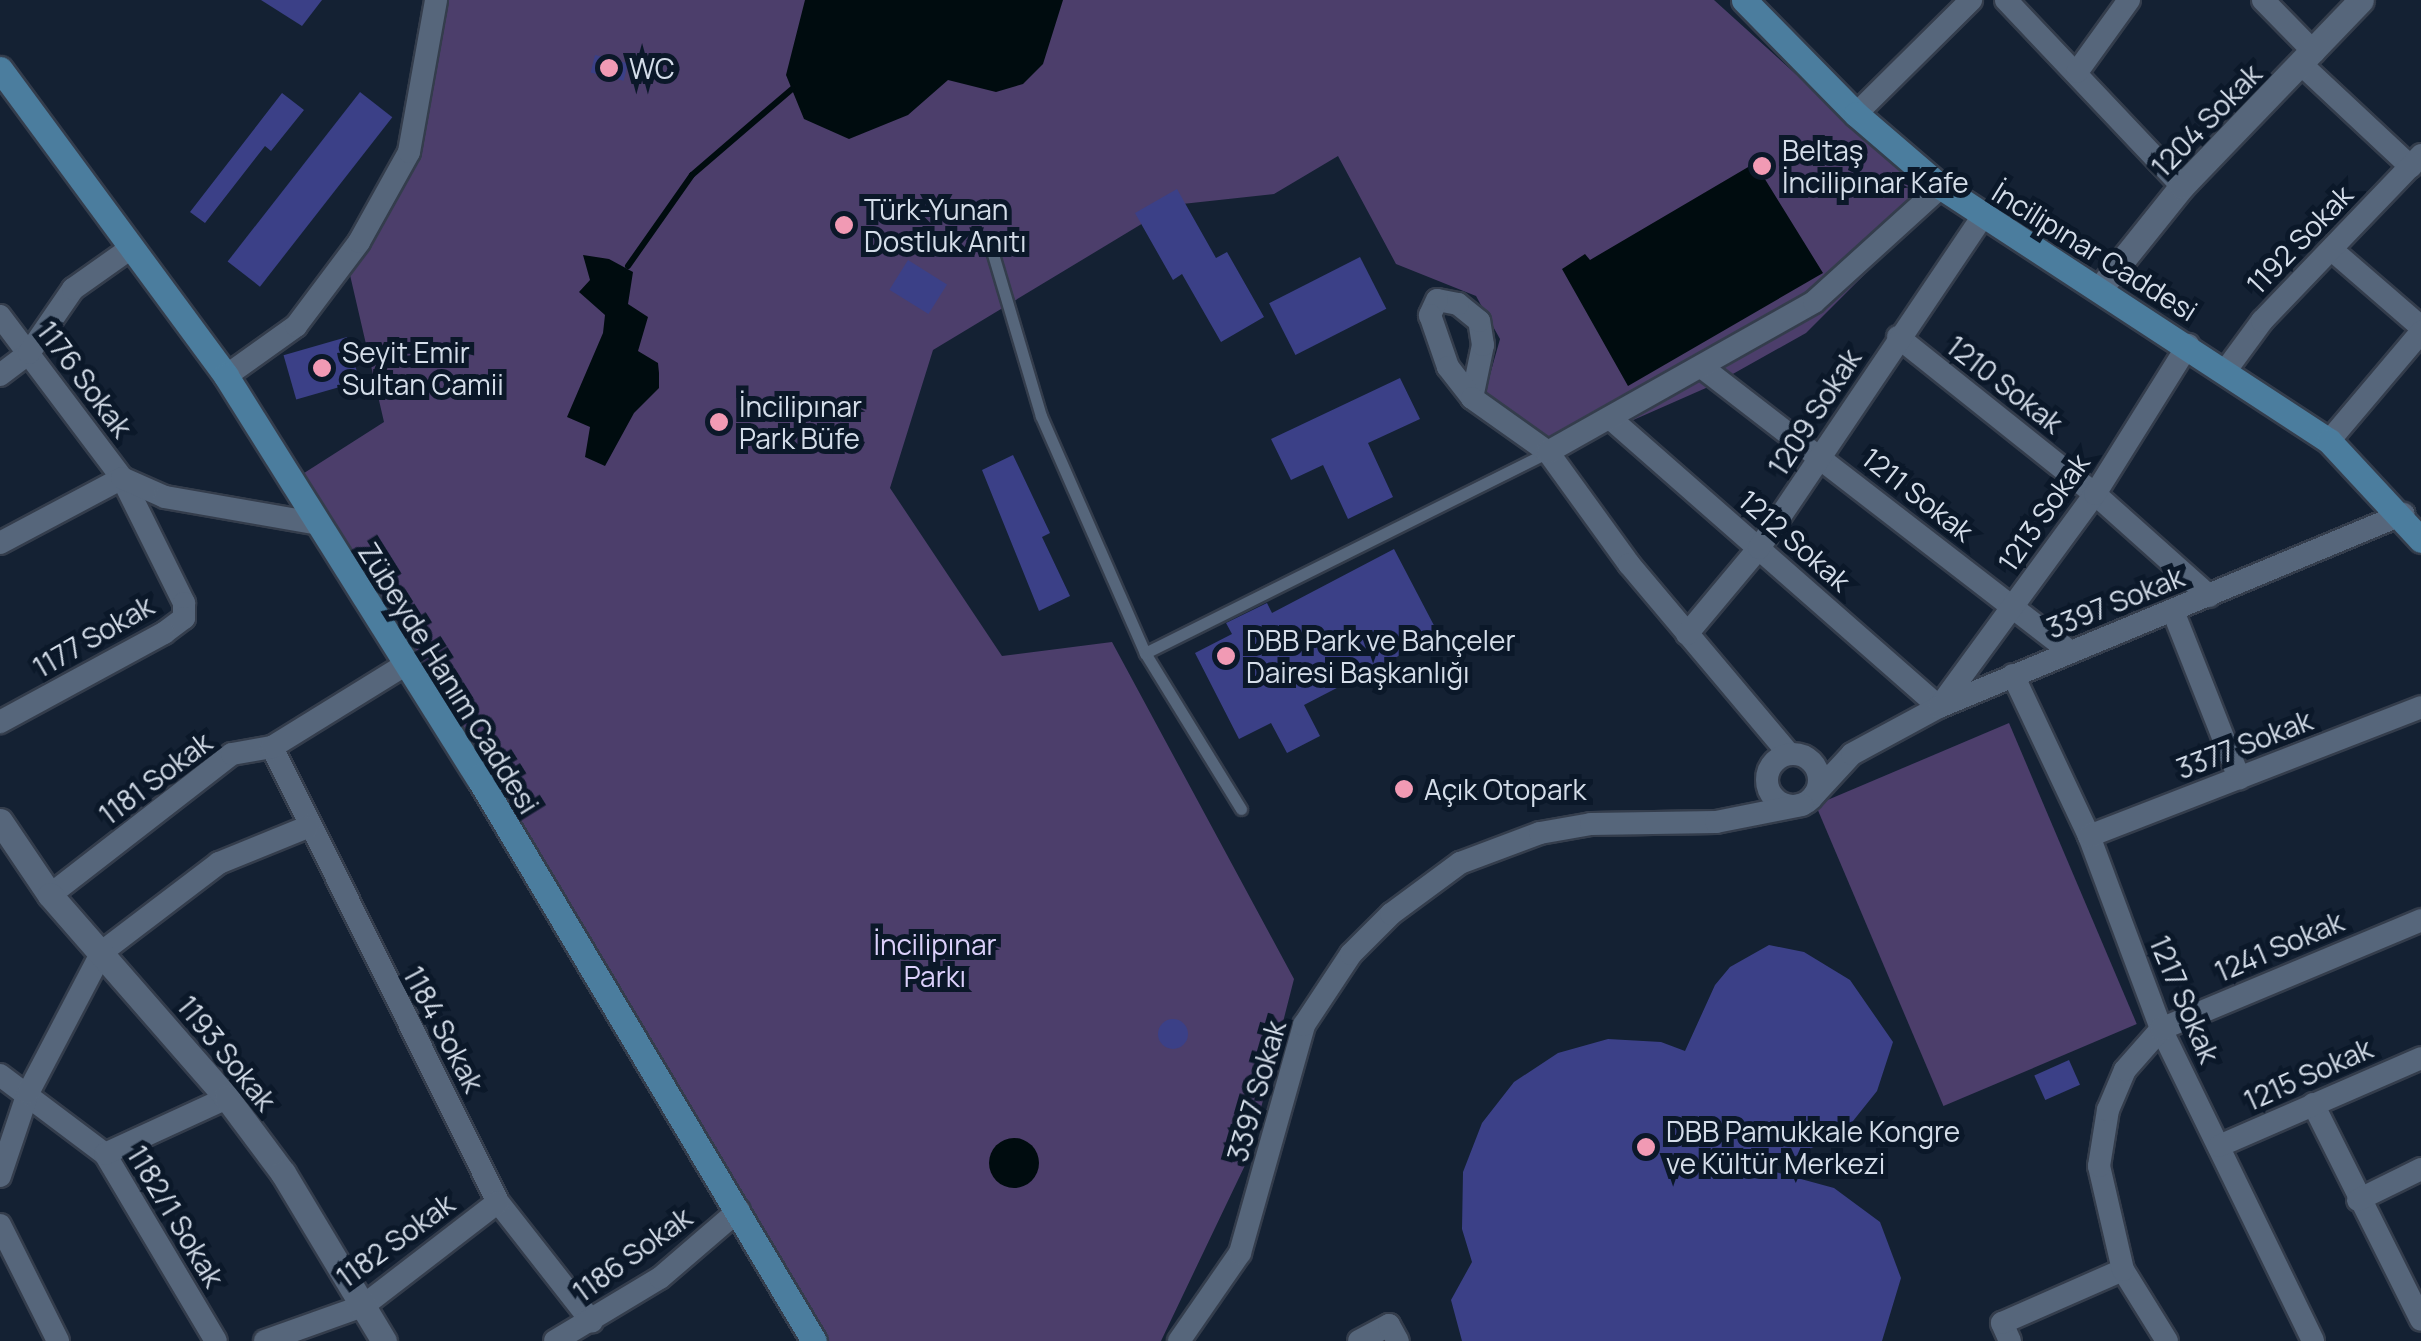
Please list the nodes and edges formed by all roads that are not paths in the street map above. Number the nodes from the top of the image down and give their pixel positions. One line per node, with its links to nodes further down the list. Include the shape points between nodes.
1 (436, 0): 28 (street, via 409,152 359,242 296,326)
2 (1971, 0): 11 (street)
3 (2006, 0): 10 (street)
4 (2129, 0): 10 (street)
5 (2264, 0): 8 (street)
6 (2361, 0): 8 (street, 1204 Sokak)
7 (1751, 2): 11 (main road, İncilipınar Caddesi)
8 (2308, 59): 12 (street); 13 (street, 1204 Sokak)
9 (0, 70): 17 (main road, Zübeyde Hanım Caddesi)
10 (2077, 72): 13 (street)
11 (1856, 114): 14 (main road, İncilipınar Caddesi)
12 (2416, 161): 18 (street, 1192 Sokak)
13 (2182, 186): 19 (street, 1204 Sokak)
14 (1941, 187): 15 (main road, İncilipınar Caddesi); 25 (street, via 1814,302)
15 (1983, 216): 19 (main road, İncilipınar Caddesi); 22 (street, 1209 Sokak)
16 (990, 244): 46 (lane, via 1042,416)
17 (132, 248): 24 (street, via 73,289); 28 (main road, Zübeyde Hanım Caddesi)
18 (2332, 250): 21 (street); 26 (street, 1192 Sokak, via 2262,321)
19 (2101, 288): 23 (main road, İncilipınar Caddesi)
20 (0, 316): 24 (street, 1176 Sokak)
21 (2421, 329): 31 (street)
22 (1898, 337): 33 (street, 1209 Sokak); 35 (street, 1210 Sokak)
23 (2188, 345): 26 (main road, İncilipınar Caddesi); 35 (street, 1213 Sokak)
24 (30, 353): 27 (street); 34 (street, 1176 Sokak)
25 (1704, 368): 30 (street); 33 (street, 1211 Sokak)
26 (2226, 370): 31 (main road, İncilipınar Caddesi)
27 (0, 375)
28 (226, 376): 37 (main road, Zübeyde Hanım Caddesi)
29 (1472, 398): 32 (street)
30 (1610, 418): 32 (street); 40 (street, 1212 Sokak)
31 (2329, 441): 36 (main road, İncilipınar Caddesi)
32 (1548, 452): 44 (street); 46 (lane)
33 (1823, 457): 40 (street, 1209 Sokak); 42 (street, 1211 Sokak)
34 (122, 478): 37 (street, via 165,497); 39 (street); 51 (street, 1177 Sokak, via 184,603 184,618)
35 (2096, 494): 41 (street, 1210 Sokak); 42 (street, 1213 Sokak)
36 (2403, 514): 38 (main road, İncilipınar Caddesi); 41 (street, 3397 Sokak)
37 (314, 523): 47 (main road, Zübeyde Hanım Caddesi)
38 (2421, 540)
39 (0, 543)
40 (1759, 548): 44 (street, 1209 Sokak); 49 (street, 1212 Sokak)
41 (2209, 596): 43 (street, 3397 Sokak)
42 (2013, 608): 45 (street, 1211 Sokak); 49 (street, 1213 Sokak)
43 (2173, 610): 45 (street, 3397 Sokak); 56 (street)
44 (1687, 634): 52 (street)
45 (2070, 652): 48 (street, 3397 Sokak)
46 (1145, 653): 59 (lane)
47 (408, 663): 53 (street, 1181 Sokak); 79 (main road, Zübeyde Hanım Caddesi)
48 (2013, 675): 49 (street, 3397 Sokak); 63 (street, 1217 Sokak)
49 (1938, 707): 54 (street, 3397 Sokak)
50 (2421, 707): 56 (street, 3377 Sokak)
51 (0, 722)
52 (1770, 726): 55 (street); 57 (street)
53 (272, 746): 62 (street, 1184 Sokak); 64 (street, 1181 Sokak, via 232,754)
54 (1852, 754): 55 (street); 58 (street)
55 (1797, 756): 57 (street, via 1774,762); 58 (street, via 1819,778)
56 (2239, 778): 63 (street, 3377 Sokak)
57 (1767, 782): 58 (street, via 1777,801); 61 (street)
58 (1809, 799): 61 (street, 3397 Sokak)
59 (1241, 809)
60 (0, 821): 64 (street, 1193 Sokak)
61 (1716, 822): 92 (street, 3397 Sokak, via 1591,824 1540,833 1460,864 1366,937 1304,1025 1240,1254)
62 (307, 827): 66 (street, via 220,863); 78 (street, 1184 Sokak)
63 (2089, 836): 67 (street, 1217 Sokak)
64 (50, 895): 66 (street, 1193 Sokak)
65 (2421, 920): 67 (street, 1241 Sokak)
66 (102, 952): 70 (street); 71 (street, 1193 Sokak)
67 (2161, 1028): 73 (street, 1217 Sokak); 81 (street, via 2124,1070 2108,1110 2099,1166)
68 (2421, 1058): 72 (street, 1215 Sokak)
69 (0, 1075): 70 (street, 1182/1 Sokak)
70 (28, 1094): 74 (street, 1182/1 Sokak); 76 (street)
71 (228, 1098): 74 (street); 82 (street, 1193 Sokak, via 283,1172)
72 (2313, 1104): 73 (street, 1215 Sokak); 77 (street)
73 (2219, 1146): 96 (street, 1217 Sokak)
74 (104, 1154): 87 (street, 1182/1 Sokak)
75 (2421, 1169): 77 (street)
76 (0, 1176)
77 (2358, 1200): 83 (street)
78 (498, 1202): 82 (street, 1182 Sokak); 84 (street, 1184 Sokak)
79 (739, 1210): 84 (street, 1186 Sokak, via 660,1278); 91 (main road, Zübeyde Hanım Caddesi)
80 (0, 1225): 86 (street)
81 (2123, 1270): 94 (street, via 2002,1323); 95 (street)
82 (363, 1306): 88 (street, 1182 Sokak); 89 (street, 1193 Sokak)
83 (2421, 1320)
84 (592, 1322): 90 (street, 1186 Sokak)
85 (1394, 1333): 93 (street)
86 (58, 1341)
87 (216, 1341)
88 (266, 1341)
89 (384, 1341)
90 (555, 1341)
91 (814, 1341)
92 (1179, 1341)
93 (1359, 1341)
94 (2010, 1341)
95 (2167, 1341)
96 (2312, 1341)

